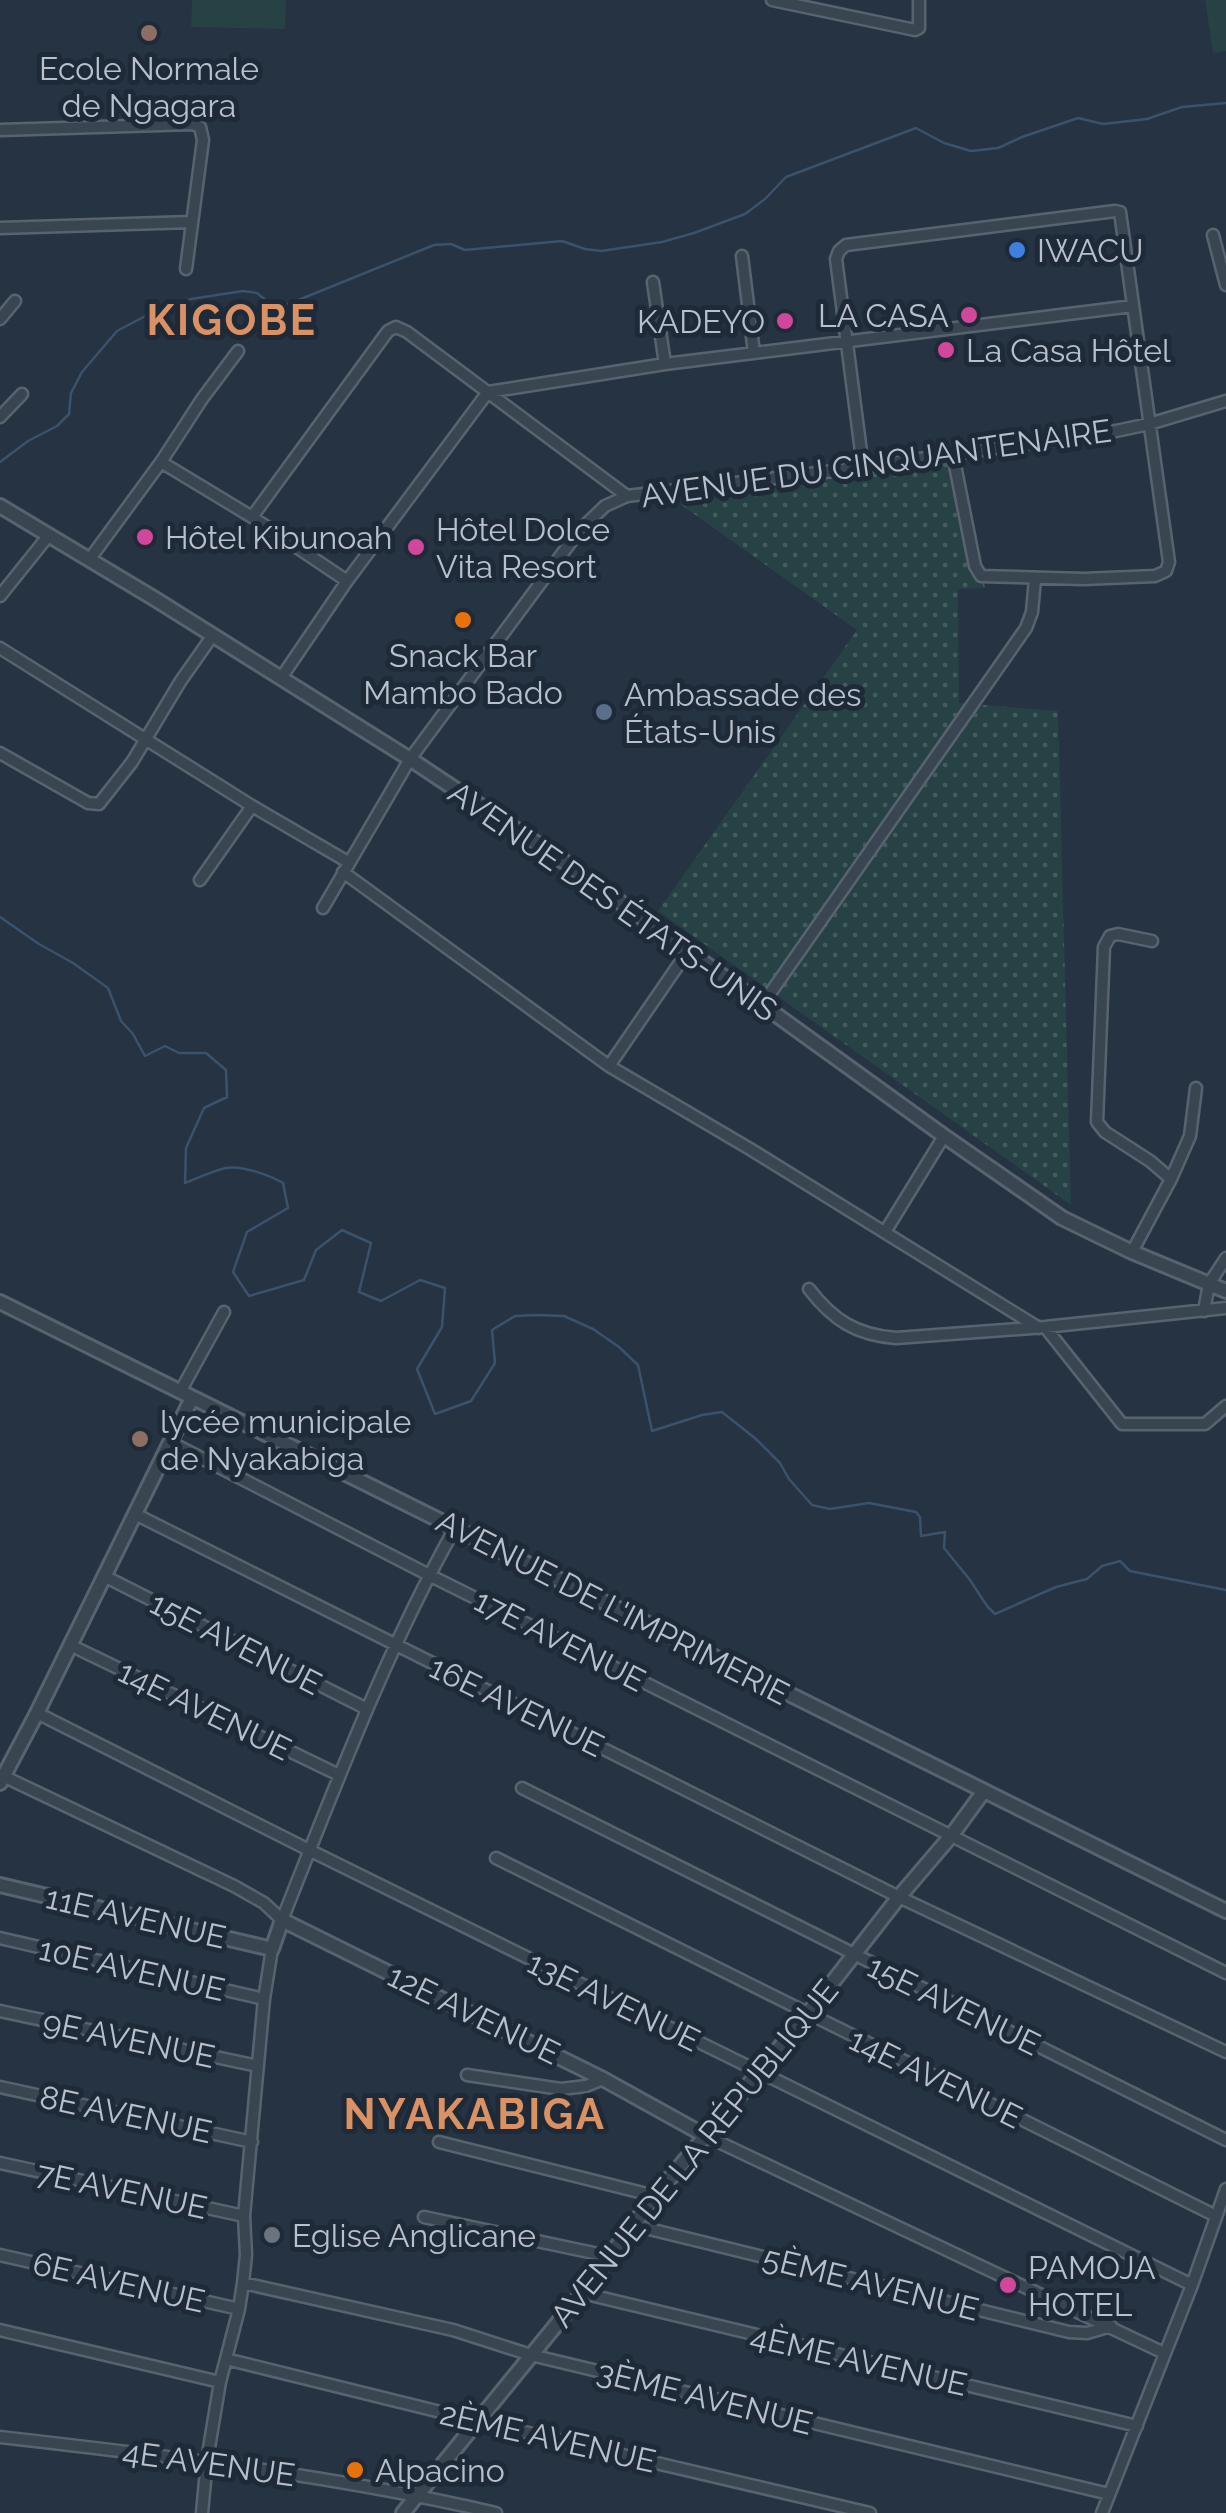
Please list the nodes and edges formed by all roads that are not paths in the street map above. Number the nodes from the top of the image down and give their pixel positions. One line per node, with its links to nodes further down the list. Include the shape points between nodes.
1 (772, 0): 4 (street)
2 (846, 0): 4 (street)
3 (919, 0): 4 (street, via 917,30)
4 (847, 16)
5 (0, 130): 6 (street, via 200,126)
6 (192, 222): 7 (street); 10 (street)
7 (0, 228)
8 (1214, 235): 12 (street)
9 (742, 256): 18 (street)
10 (186, 269)
11 (653, 282): 19 (street)
12 (1226, 285)
13 (15, 301): 15 (street)
14 (1133, 306): 16 (street); 16 (street, via 1122,214 1116,211 846,244 836,259); 24 (street)
15 (0, 319)
16 (848, 342): 18 (street); 27 (street)
17 (238, 352): 26 (street)
18 (754, 353): 19 (street)
19 (665, 364): 20 (street)
20 (488, 392): 28 (street); 30 (street, via 407,332 388,330); 34 (street)
21 (22, 394): 23 (street)
22 (1226, 401): 24 (street, AVENUE DU CINQUANTENAIRE)
23 (0, 417)
24 (1149, 424): 25 (street, AVENUE DU CINQUANTENAIRE); 33 (street, via 1166,571)
25 (953, 455): 27 (street, AVENUE DU CINQUANTENAIRE); 33 (street, via 978,572)
26 (161, 462): 30 (street); 32 (street)
27 (862, 467): 28 (street, AVENUE DU CINQUANTENAIRE)
28 (627, 496): 41 (street, AVENUE DU CINQUANTENAIRE, via 578,531)
29 (0, 506): 31 (street, AVENUE DES ÉTATS-UNIS)
30 (252, 517): 34 (street)
31 (50, 535): 32 (street, AVENUE DES ÉTATS-UNIS); 35 (street)
32 (89, 560): 36 (street, AVENUE DES ÉTATS-UNIS)
33 (1035, 579): 48 (street, via 1026,628)
34 (347, 582): 38 (street)
35 (0, 596)
36 (213, 636): 38 (street, AVENUE DES ÉTATS-UNIS); 39 (street)
37 (0, 648): 39 (street)
38 (281, 678): 41 (street, AVENUE DES ÉTATS-UNIS)
39 (145, 739): 40 (street, via 99,804); 42 (street)
40 (0, 753)
41 (410, 759): 43 (street, AVENUE DU CINQUANTENAIRE); 47 (street, AVENUE DES ÉTATS-UNIS)
42 (252, 806): 43 (street); 44 (street)
43 (346, 867): 45 (street, AVENUE DU CINQUANTENAIRE); 49 (street)
44 (200, 880)
45 (322, 908)
46 (1152, 941): 52 (street, via 1118,934 1105,943 1097,1116 1105,1132)
47 (688, 951): 48 (street, AVENUE DES ÉTATS-UNIS); 49 (street)
48 (762, 1005): 51 (street, AVENUE DES ÉTATS-UNIS)
49 (609, 1066): 53 (street)
50 (1196, 1088): 52 (street, via 1190,1136)
51 (944, 1136): 53 (street); 54 (street, AVENUE DES ÉTATS-UNIS, via 1062,1218)
52 (1171, 1179): 54 (street)
53 (885, 1232): 63 (street)
54 (1132, 1252): 56 (street, AVENUE DES ÉTATS-UNIS)
55 (1226, 1258): 56 (street)
56 (1209, 1284): 58 (street, AVENUE DES ÉTATS-UNIS); 61 (street)
57 (809, 1289): 63 (street, via 826,1310 874,1336)
58 (1226, 1291)
59 (0, 1302): 64 (street, AVENUE DE L'IMPRIMERIE)
60 (1226, 1308): 61 (street)
61 (1204, 1310): 63 (street)
62 (224, 1312): 64 (street)
63 (1042, 1327): 65 (street, via 1122,1424 1205,1424)
64 (186, 1395): 66 (street); 68 (street, AVENUE DE L'IMPRIMERIE)
65 (1226, 1406)
66 (170, 1442): 67 (street); 69 (street, 17E AVENUE)
67 (135, 1514): 70 (street); 72 (street, 16E AVENUE)
68 (456, 1528): 69 (street); 78 (street, AVENUE DE L'IMPRIMERIE)
69 (429, 1575): 72 (street); 79 (street, 17E AVENUE)
70 (104, 1576): 71 (street); 73 (street, 15E AVENUE)
71 (70, 1645): 74 (street); 75 (street, 14E AVENUE)
72 (394, 1645): 73 (street); 83 (street, 16E AVENUE)
73 (367, 1709): 75 (street)
74 (37, 1714): 76 (street); 80 (street, 13E AVENUE)
75 (339, 1775): 80 (street)
76 (2, 1780): 85 (street, 12E AVENUE, via 234,1886)
77 (522, 1788): 88 (street, 15E AVENUE)
78 (984, 1791): 79 (street, AVENUE DE LA RÉPUBLIQUE); 84 (street, AVENUE DE L'IMPRIMERIE)
79 (950, 1836): 83 (street, AVENUE DE LA RÉPUBLIQUE); 89 (street, 17E AVENUE)
80 (310, 1850): 85 (street); 95 (street, 13E AVENUE)
81 (496, 1858): 92 (street, 14E AVENUE)
82 (0, 1884): 87 (street, 11E AVENUE)
83 (899, 1896): 88 (street, AVENUE DE LA RÉPUBLIQUE); 93 (street, 16E AVENUE)
84 (1226, 1911)
85 (282, 1920): 87 (street); 97 (street, 12E AVENUE)
86 (0, 1938): 90 (street, 10E AVENUE)
87 (272, 1949): 90 (street)
88 (853, 1955): 92 (street, AVENUE DE LA RÉPUBLIQUE); 100 (street, 15E AVENUE)
89 (1226, 1972)
90 (264, 1999): 94 (street)
91 (0, 2012): 94 (street, 9E AVENUE)
92 (808, 2014): 95 (street, AVENUE DE LA RÉPUBLIQUE); 107 (street, 14E AVENUE)
93 (1226, 2052)
94 (258, 2066): 101 (street)
95 (760, 2073): 99 (street, AVENUE DE LA RÉPUBLIQUE); 113 (street, 13E AVENUE)
96 (467, 2075): 97 (street, via 561,2089)
97 (603, 2078): 99 (street, 12E AVENUE)
98 (0, 2087): 101 (street, 8E AVENUE)
99 (706, 2136): 105 (street, AVENUE DE LA RÉPUBLIQUE); 116 (street, 12E AVENUE)
100 (1226, 2140)
101 (252, 2142): 106 (street)
102 (439, 2142): 105 (street)
103 (0, 2163): 106 (street, 7E AVENUE)
104 (1226, 2189): 107 (street)
105 (655, 2196): 109 (street, AVENUE DE LA RÉPUBLIQUE)
106 (244, 2216): 112 (street)
107 (1216, 2216): 113 (street)
108 (424, 2217): 111 (street)
109 (633, 2225): 111 (street, AVENUE DE LA RÉPUBLIQUE); 116 (street, 5ÈME AVENUE, via 1069,2332)
110 (0, 2255): 115 (street, 6E AVENUE)
111 (608, 2256): 114 (street, AVENUE DE LA RÉPUBLIQUE)
112 (242, 2283): 115 (street); 119 (street, 3ÈME AVENUE, via 454,2330)
113 (1192, 2285): 118 (street)
114 (582, 2294): 119 (street, AVENUE DE LA RÉPUBLIQUE); 123 (street, 4ÈME AVENUE)
115 (239, 2309): 120 (street)
116 (1110, 2326): 118 (street, 12E AVENUE)
117 (0, 2330): 121 (street)
118 (1164, 2353): 123 (street)
119 (531, 2355): 122 (street, AVENUE DE LA RÉPUBLIQUE); 126 (street, 3ÈME AVENUE)
120 (226, 2359): 121 (street); 122 (street, 2ÈME AVENUE)
121 (220, 2382): 125 (street)
122 (477, 2421): 127 (street, AVENUE DE LA RÉPUBLIQUE); 131 (street, 2ÈME AVENUE)
123 (1137, 2426): 126 (street)
124 (0, 2437): 125 (street, 4E AVENUE)
125 (207, 2460): 127 (street, 4E AVENUE); 128 (street)
126 (1109, 2494): 132 (street)
127 (418, 2495): 129 (street, AVENUE DE LA RÉPUBLIQUE); 130 (street, 4E AVENUE)
128 (202, 2513)
129 (403, 2513)
130 (496, 2513)
131 (870, 2513)
132 (1102, 2513)

